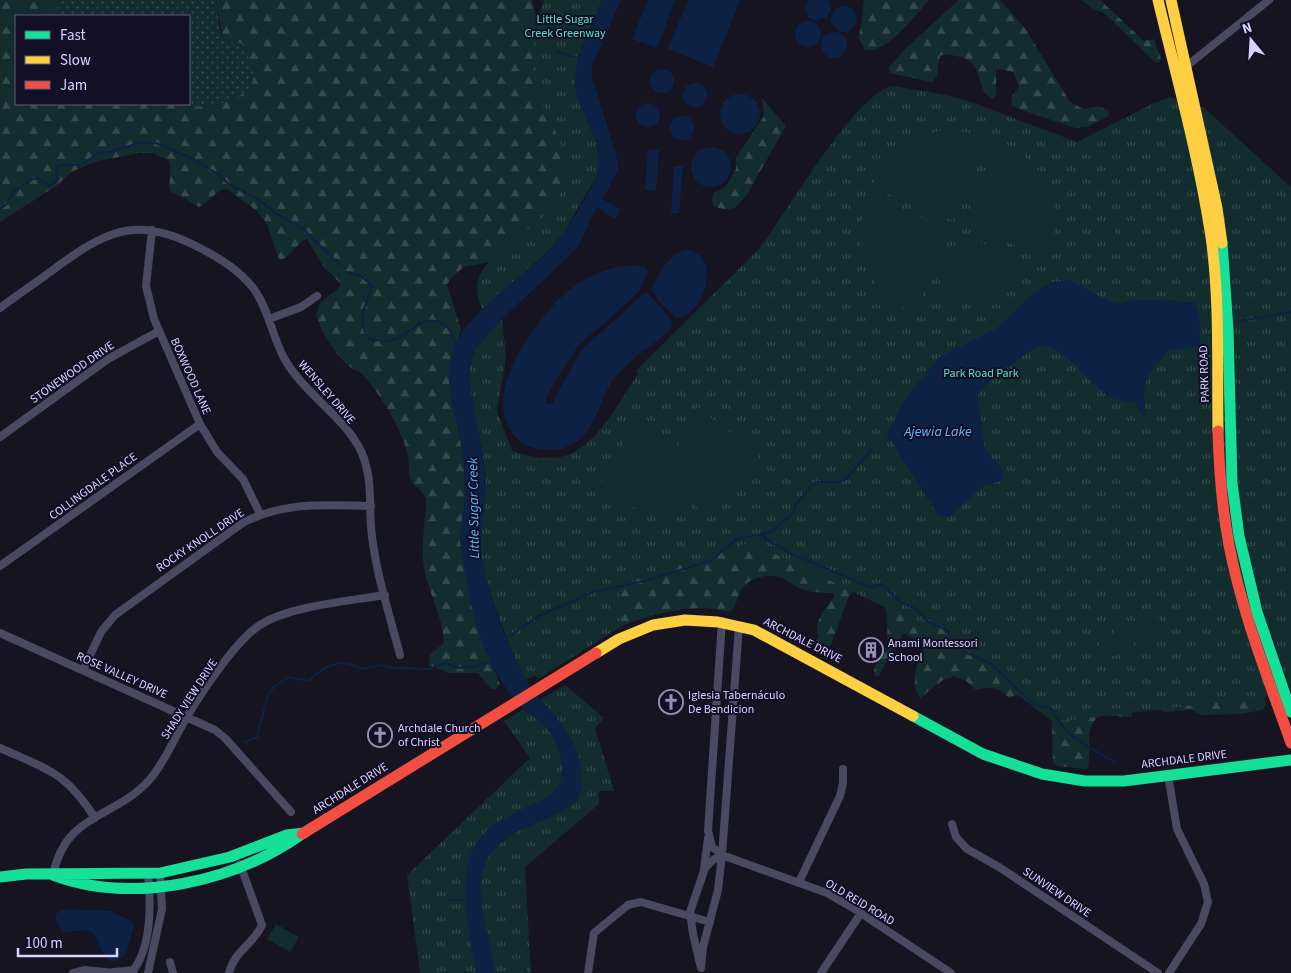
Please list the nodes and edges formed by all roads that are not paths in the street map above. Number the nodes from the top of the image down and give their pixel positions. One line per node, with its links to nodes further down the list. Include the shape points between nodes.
1 (1158, 0): 5 (street, PARK ROAD)
2 (1171, 0): 4 (street, PARK ROAD)
3 (1269, 0): 4 (street)
4 (1185, 67): 5 (street); 22 (street, PARK ROAD, via 1222,239 1227,295 1232,482 1237,524 1254,609)
5 (1177, 76): 24 (street, PARK ROAD, via 1205,205 1214,267 1220,479 1228,543 1242,598)
6 (152, 230): 8 (street, WENSLEY DRIVE, via 123,231 98,239); 9 (street, WENSLEY DRIVE, via 184,240 232,267 254,290); 10 (street, BOXWOOD LANE, via 147,293)
7 (317, 296): 9 (street, via 301,307)
8 (0, 308)
9 (269, 319): 13 (street, WENSLEY DRIVE, via 287,363 360,449 369,474)
10 (159, 331): 11 (street, BOXWOOD LANE); 12 (street, STONEWOOD DRIVE, via 108,359)
11 (200, 424): 14 (street, BOXWOOD LANE, via 217,452 243,479); 15 (street, COLLINGDALE PLACE)
12 (0, 437)
13 (371, 506): 14 (street, ROCKY KNOLL DRIVE, via 305,504); 16 (street, WENSLEY DRIVE, via 374,545)
14 (260, 514): 21 (street, ROCKY KNOLL DRIVE, via 238,526 115,615 101,632)
15 (0, 566)
16 (385, 595): 20 (street, WENSLEY DRIVE); 23 (street, SHADY VIEW DRIVE, via 300,610 261,624 241,641)
17 (722, 621): 18 (street, ARCHDALE DRIVE); 32 (street); 34 (street, ARCHDALE DRIVE, via 686,618 664,621 619,639 306,832 292,844)
18 (739, 626): 28 (street, ARCHDALE DRIVE, via 754,630 997,760 1042,774 1085,780 1124,781); 33 (street)
19 (0, 633): 21 (street, ROSE VALLEY DRIVE)
20 (400, 654)
21 (83, 670): 23 (street, ROSE VALLEY DRIVE)
22 (1291, 712)
23 (188, 716): 29 (street, ROSE VALLEY DRIVE, via 225,738); 30 (street, SHADY VIEW DRIVE, via 150,778 128,798)
24 (1291, 744)
25 (0, 748): 30 (street, via 63,778 82,796)
26 (1291, 760): 28 (street, ARCHDALE DRIVE)
27 (843, 769): 40 (street, via 844,783 840,796)
28 (1168, 775): 59 (street, via 1177,829 1204,884 1208,902 1201,924)
29 (290, 812)
30 (95, 818): 38 (street, SHADY VIEW DRIVE, via 75,830 63,844)
31 (952, 824): 58 (street, SUNVIEW DRIVE, via 956,838 968,849 1008,872)
32 (708, 831): 33 (street, via 712,847); 35 (street)
33 (722, 855): 35 (street, via 708,863); 40 (street, OLD REID ROAD); 44 (street)
34 (239, 860): 36 (street, ARCHDALE DRIVE); 41 (street, ARCHDALE DRIVE); 54 (street, via 262,925 260,932 232,961)
35 (703, 872): 43 (street)
36 (160, 873): 37 (street, ARCHDALE DRIVE); 41 (street)
37 (148, 874): 38 (street, ARCHDALE DRIVE); 41 (street)
38 (53, 875): 39 (street, ARCHDALE DRIVE); 41 (street, ARCHDALE DRIVE, via 92,886)
39 (0, 877)
40 (800, 882): 42 (street, OLD REID ROAD)
41 (156, 886): 45 (street); 46 (street, via 162,909)
42 (861, 913): 56 (street); 57 (street, OLD REID ROAD)
43 (690, 916): 44 (street); 49 (street); 55 (street, via 650,903 628,905 594,933)
44 (710, 922): 49 (street, via 703,947)
45 (147, 932): 46 (street); 48 (street, via 140,962)
46 (158, 935): 52 (street)
47 (170, 962): 53 (street)
48 (132, 971): 51 (street)
49 (702, 971)
50 (73, 973): 51 (street, via 84,970)
51 (105, 973)
52 (148, 973)
53 (173, 973)
54 (230, 973)
55 (588, 973)
56 (820, 973)
57 (951, 973)
58 (1158, 973)
59 (1169, 973)

